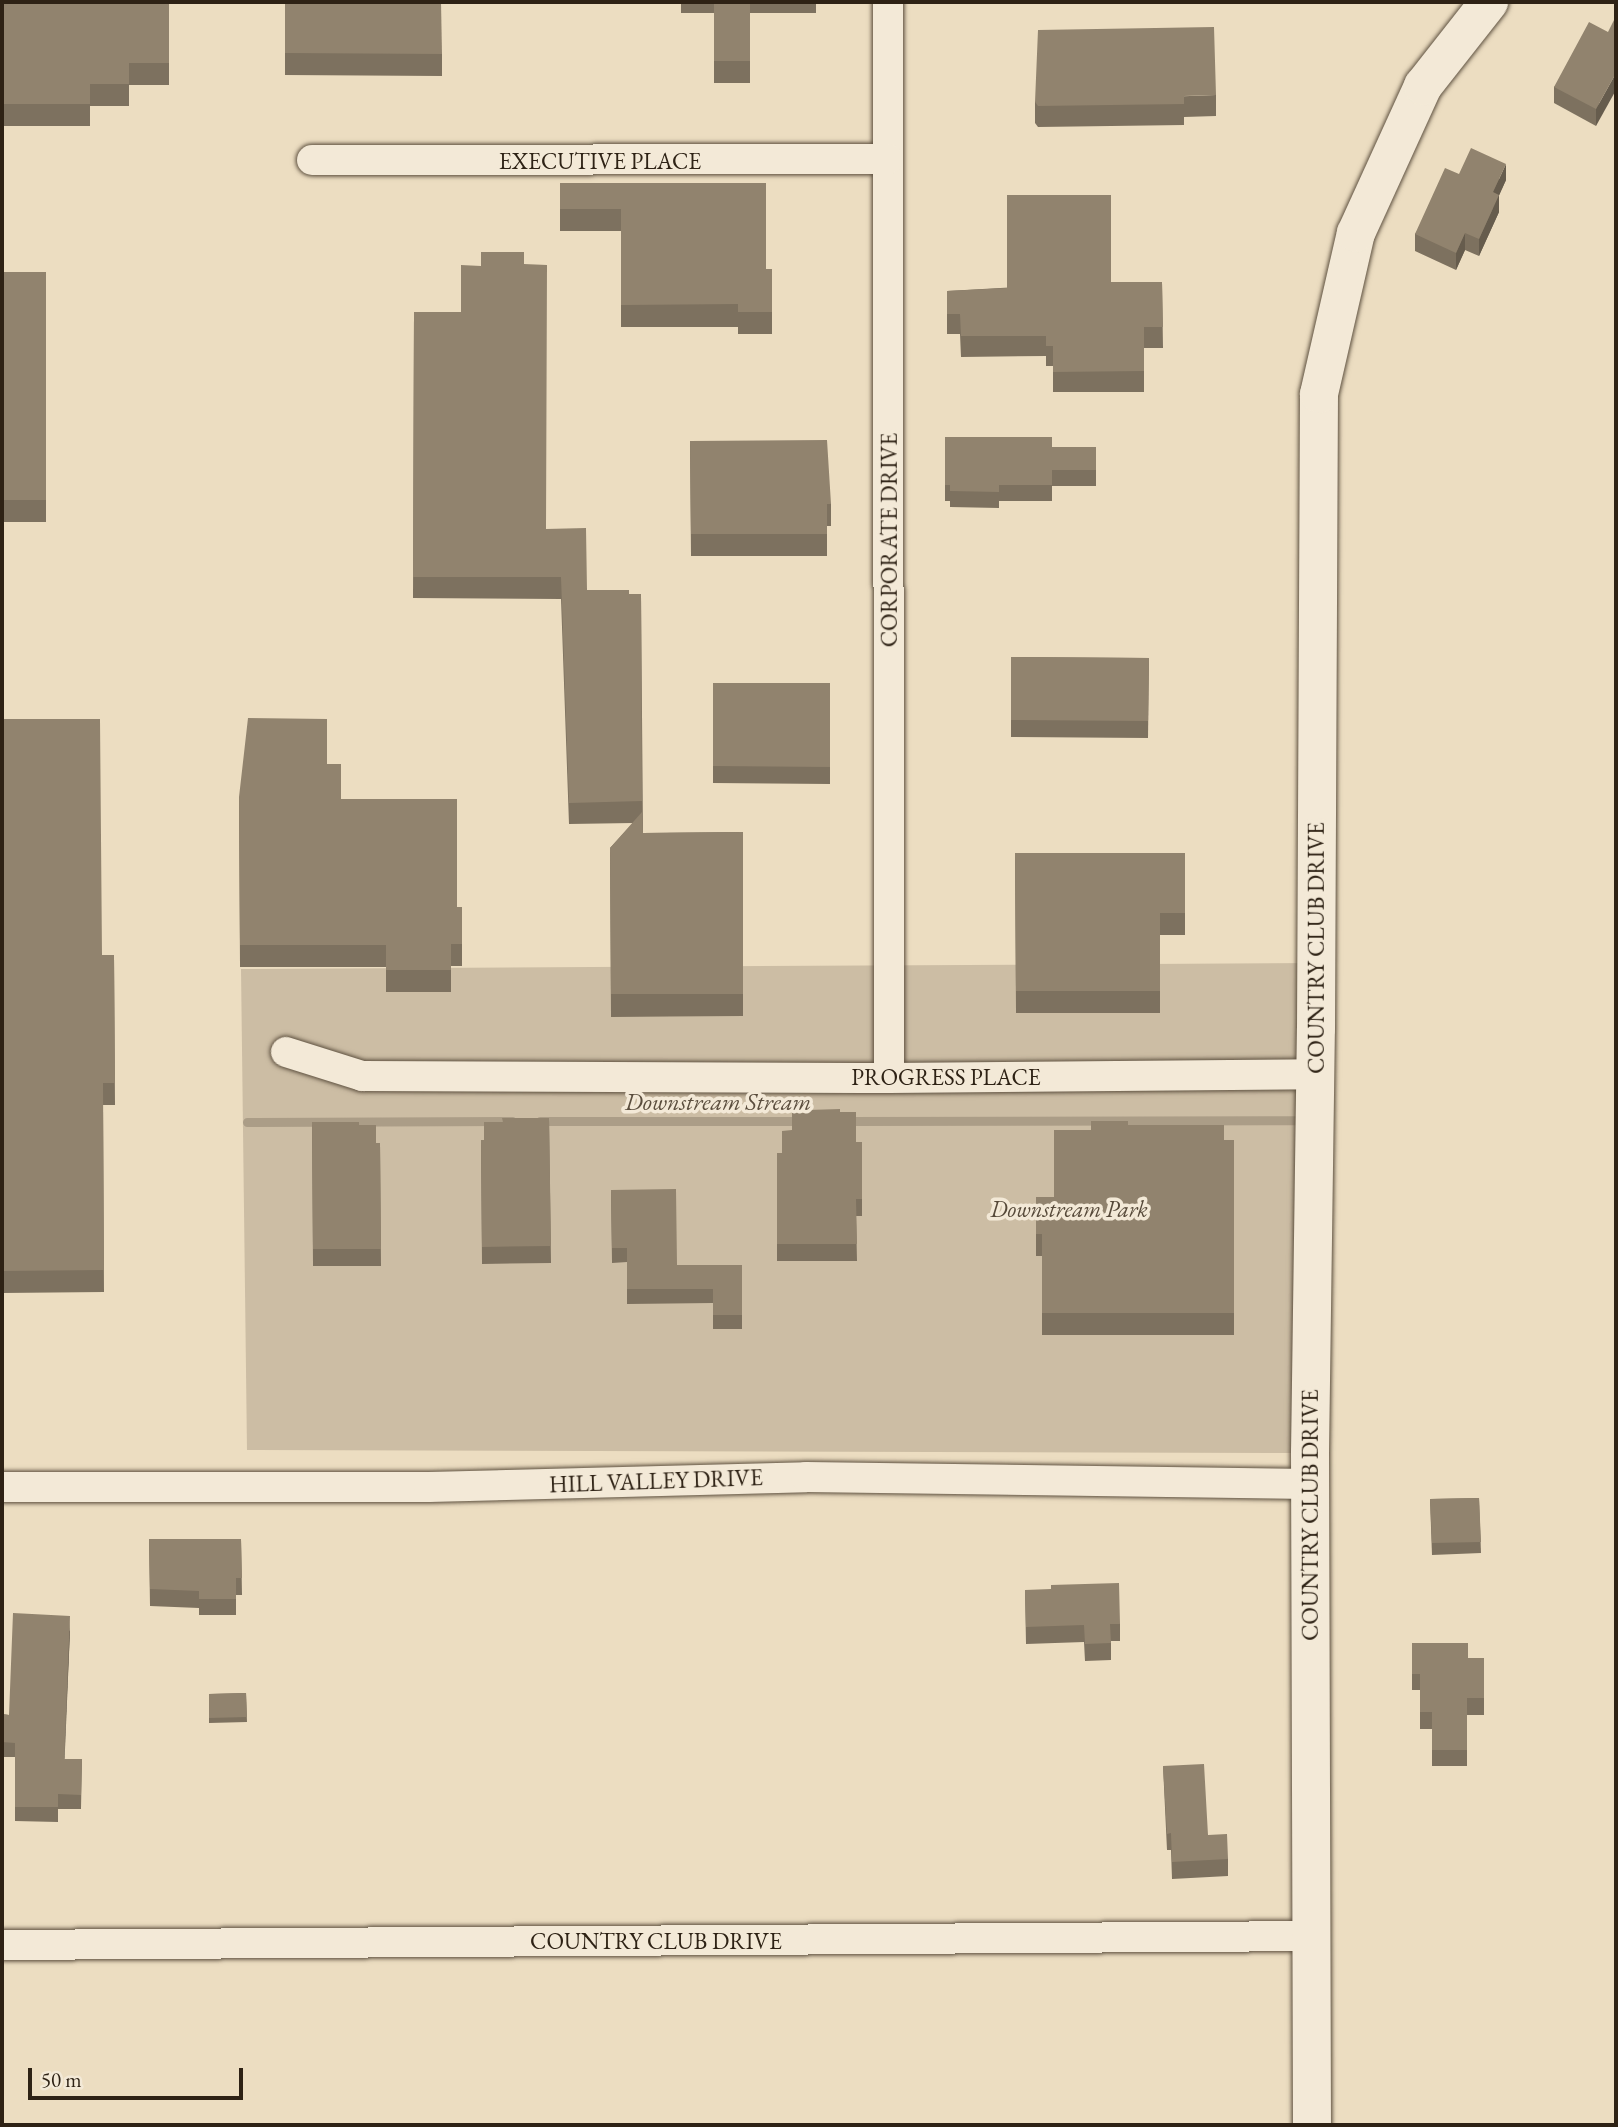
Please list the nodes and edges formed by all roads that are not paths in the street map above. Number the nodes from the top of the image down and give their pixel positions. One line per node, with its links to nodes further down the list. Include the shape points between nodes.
1 (888, 2): 3 (street, CORPORATE DRIVE)
2 (1489, 2): 6 (street, COUNTRY CLUB DRIVE, via 1423,86 1356,233 1319,394)
3 (888, 159): 4 (street, EXECUTIVE PLACE); 7 (street, CORPORATE DRIVE)
4 (313, 160)
5 (286, 1052): 7 (street, PROGRESS PLACE, via 362,1076)
6 (1316, 1074): 7 (street, PROGRESS PLACE); 8 (street, COUNTRY CLUB DRIVE)
7 (889, 1078)
8 (1310, 1484): 9 (street, HILL VALLEY DRIVE, via 806,1477 429,1487); 10 (street, COUNTRY CLUB DRIVE)
9 (2, 1487)
10 (1310, 1936): 11 (street, COUNTRY CLUB DRIVE); 12 (street, COUNTRY CLUB DRIVE)
11 (2, 1945)
12 (1312, 2125)

